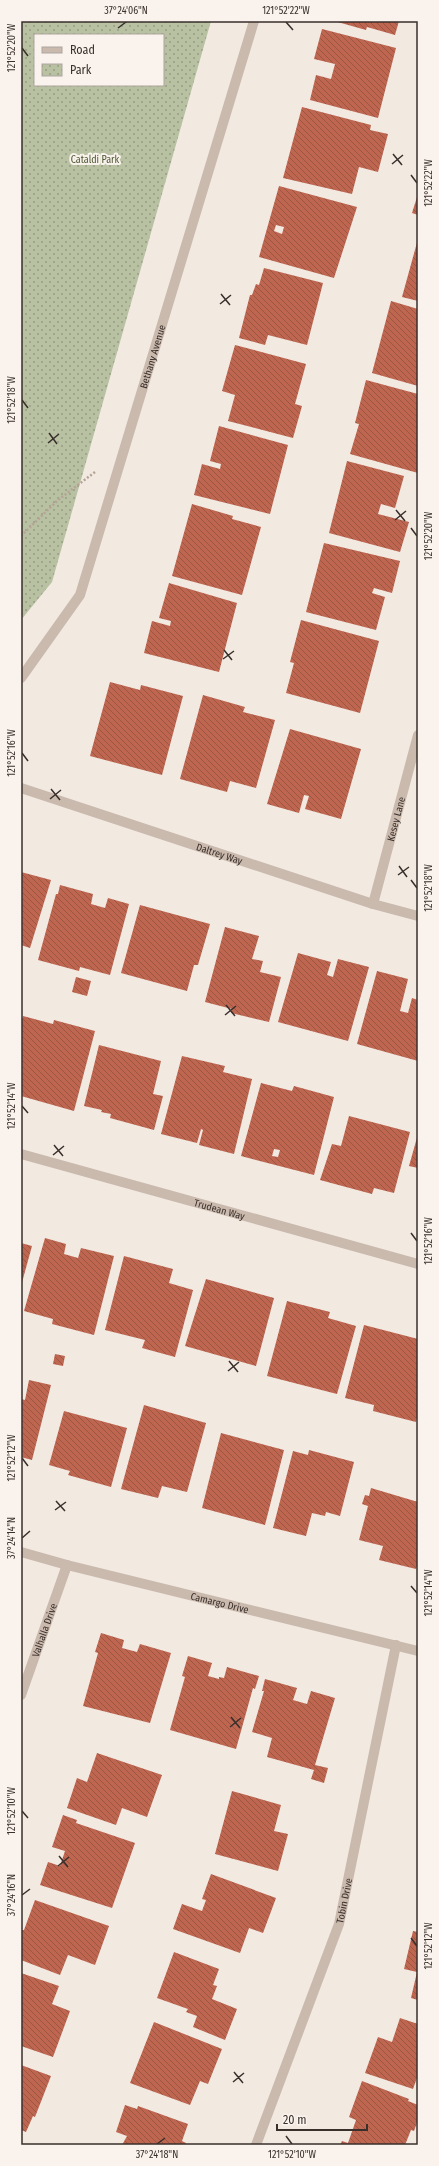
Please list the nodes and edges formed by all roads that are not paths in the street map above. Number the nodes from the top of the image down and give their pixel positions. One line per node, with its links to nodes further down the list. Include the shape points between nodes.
1 (254, 21): 2 (street, Bethany Avenue, via 80,595)
2 (21, 678)
3 (418, 735): 5 (street, Kesey Lane)
4 (21, 788): 5 (street, Daltrey Way)
5 (373, 904): 6 (street, Daltrey Way)
6 (418, 916)
7 (21, 1154): 8 (street, Trudean Way)
8 (418, 1264)
9 (21, 1552): 10 (street, Camargo Drive)
10 (67, 1565): 11 (street, Camargo Drive); 13 (street, Valhalla Drive)
11 (396, 1645): 12 (street, Camargo Drive); 14 (street, Tobin Drive, via 339,1924)
12 (418, 1651)
13 (21, 1695)
14 (256, 2145)

